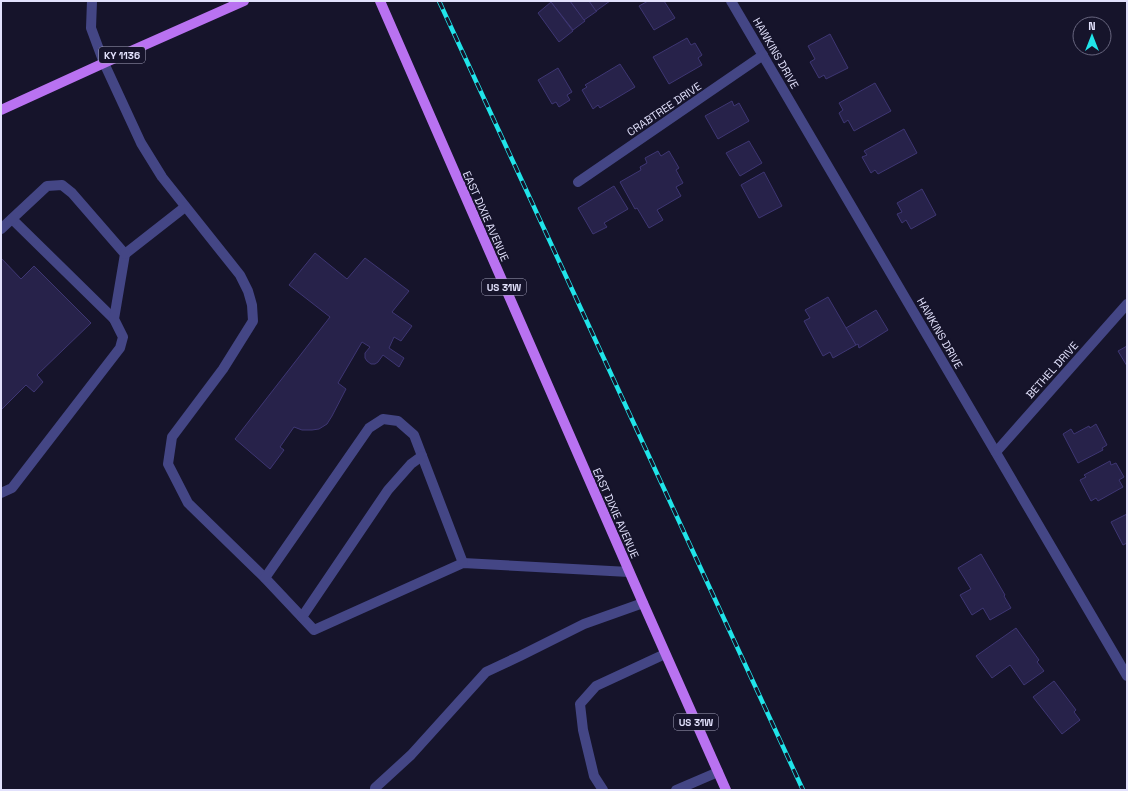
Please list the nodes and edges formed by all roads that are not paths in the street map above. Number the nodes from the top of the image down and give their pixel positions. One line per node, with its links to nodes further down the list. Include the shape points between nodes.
1 (92, 1): 6 (street, via 91,28)
2 (244, 1): 6 (main road, KY 1136)
3 (380, 1): 19 (main road, EAST DIXIE AVENUE / US 31W)
4 (731, 1): 5 (street, HAWKINS DRIVE)
5 (764, 55): 8 (street, CRABTREE DRIVE); 15 (street, HAWKINS DRIVE)
6 (104, 63): 7 (main road, KY 1136); 9 (street, via 141,143)
7 (1, 110)
8 (578, 182)
9 (185, 207): 12 (street); 20 (street, via 240,275 252,305 253,321 223,369 172,436 168,464 188,502)
10 (12, 219): 11 (street); 12 (street, via 47,186 62,186 72,192); 14 (street)
11 (1, 229)
12 (125, 254): 14 (street)
13 (1127, 304): 15 (street, BETHEL DRIVE)
14 (114, 319): 17 (street, via 123,337 120,348 12,488)
15 (996, 452): 24 (street, HAWKINS DRIVE)
16 (422, 456): 18 (street); 20 (street, via 414,434 398,421 383,419 369,428); 22 (street, via 411,464 388,490)
17 (1, 492)
18 (463, 563): 19 (street); 22 (street, via 314,630)
19 (629, 572): 21 (main road, US 31W)
20 (264, 578): 22 (street)
21 (643, 603): 23 (main road, US 31W); 26 (street, via 584,624 486,672 411,755)
22 (302, 616)
23 (666, 654): 25 (main road, US 31W); 27 (street, via 596,686 580,704 583,730 594,776)
24 (1127, 676)
25 (718, 772): 28 (street); 29 (main road, US 31W)
26 (375, 790)
27 (603, 790)
28 (676, 790)
29 (726, 790)

